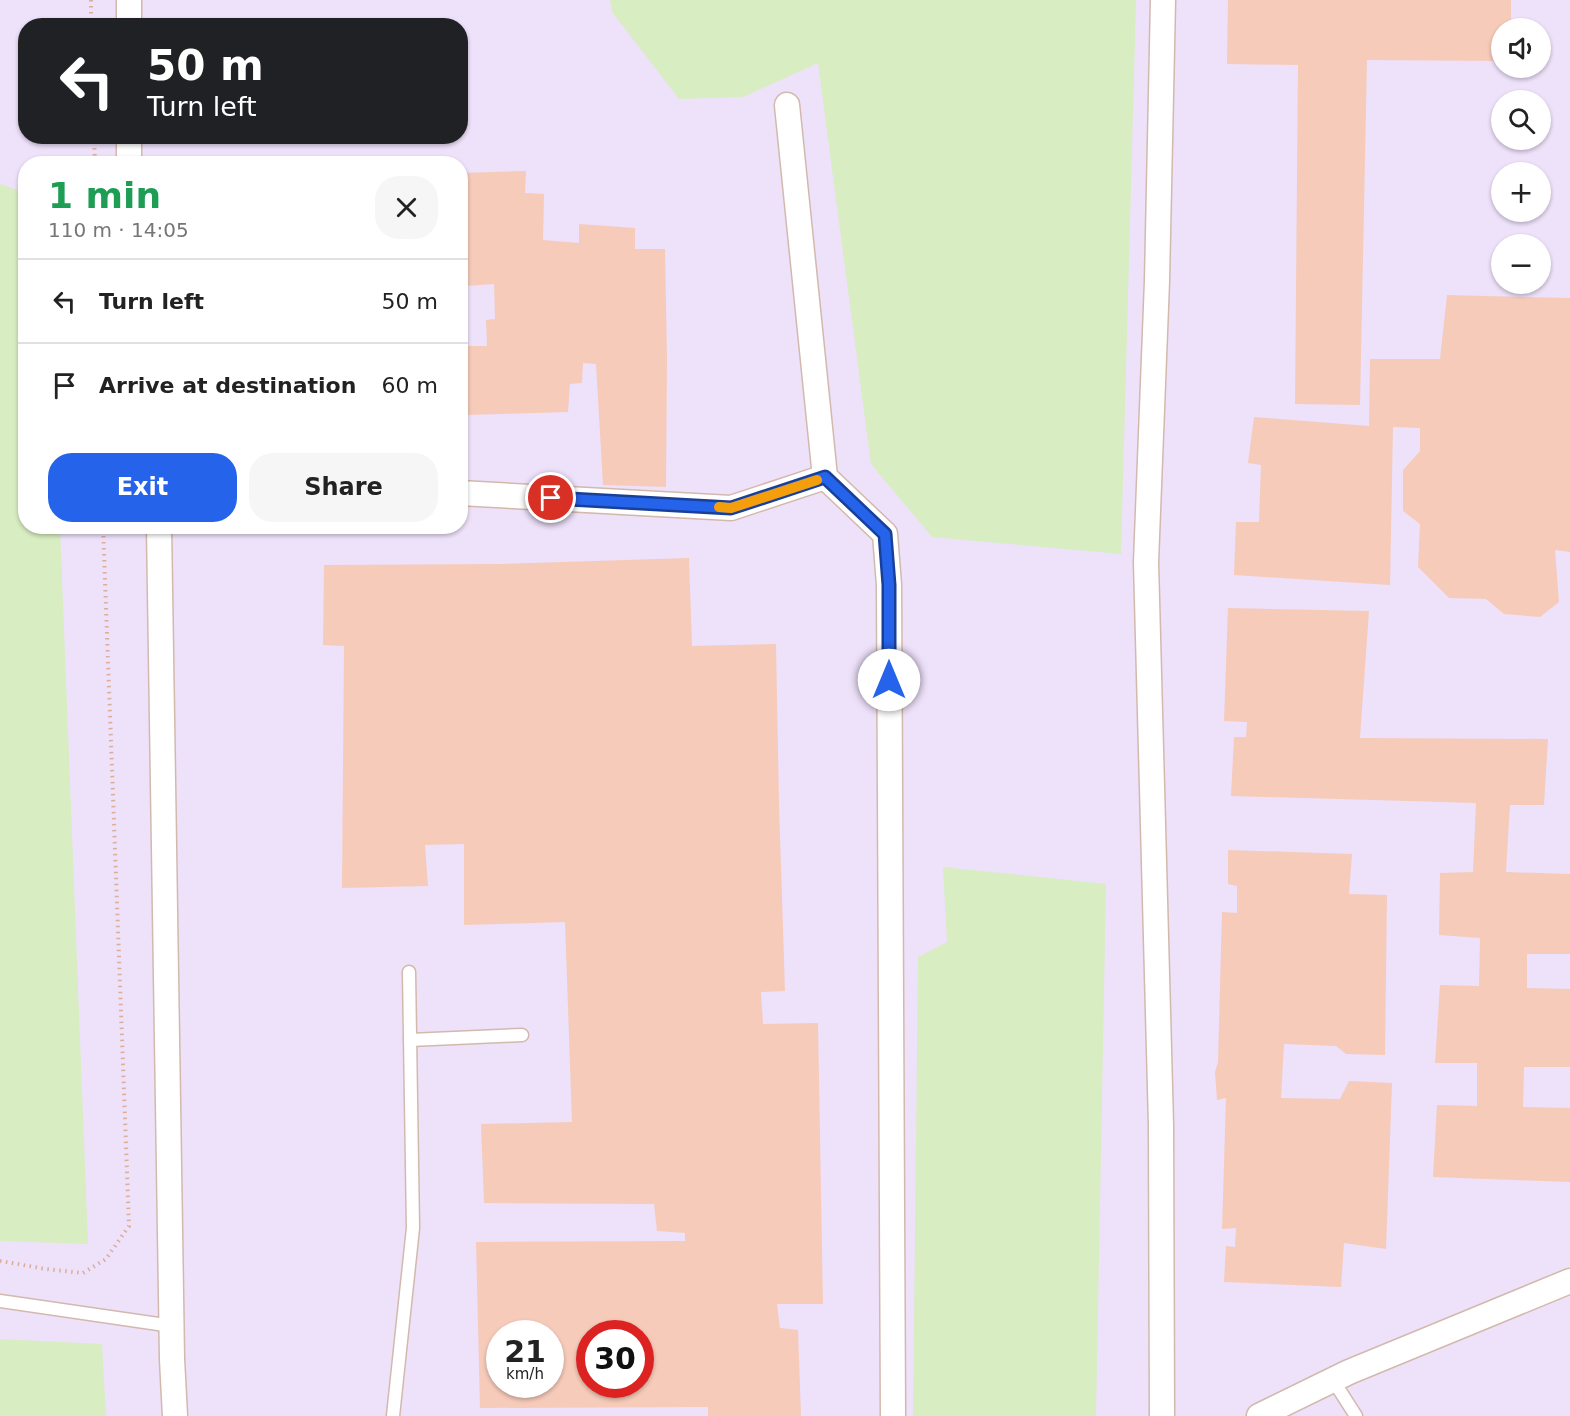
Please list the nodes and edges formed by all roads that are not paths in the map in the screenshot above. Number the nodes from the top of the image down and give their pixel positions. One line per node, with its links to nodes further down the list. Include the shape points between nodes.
1 (129, 0): 3 (street)
2 (1163, 0): 18 (street, via 1146,562 1161,1125)
3 (129, 18)
4 (787, 105): 5 (street)
5 (825, 477): 6 (street, via 731,508); 17 (street, via 885,534 889,585)
6 (468, 493)
7 (159, 534): 13 (street)
8 (409, 972): 10 (lane)
9 (522, 1035): 10 (lane)
10 (410, 1040): 16 (lane, via 413,1228)
11 (1570, 1281): 14 (street)
12 (0, 1301): 13 (lane)
13 (172, 1326): 15 (street)
14 (1333, 1380): 19 (street); 20 (lane)
15 (175, 1416)
16 (393, 1416)
17 (893, 1416)
18 (1162, 1416)
19 (1259, 1416)
20 (1356, 1416)

